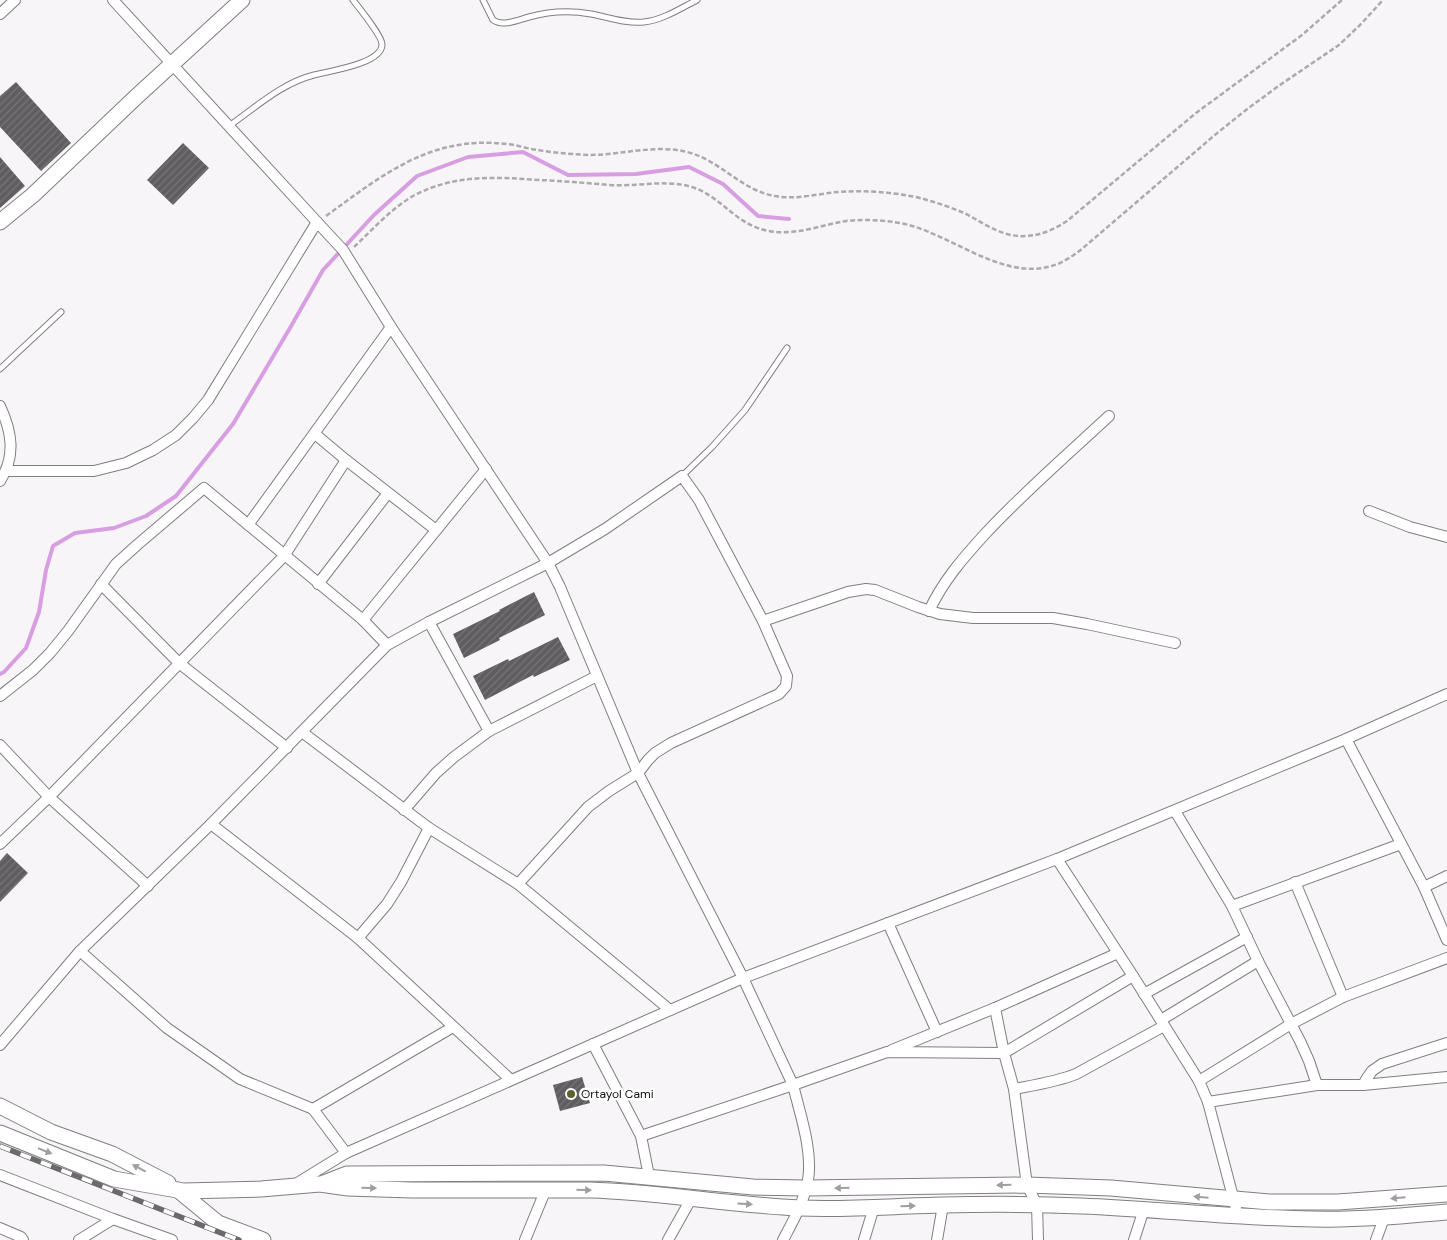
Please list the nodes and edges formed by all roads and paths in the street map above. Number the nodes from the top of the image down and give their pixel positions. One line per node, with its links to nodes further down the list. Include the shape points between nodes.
1 (16, 0): 9 (street)
2 (113, 0): 10 (street)
3 (242, 0): 10 (main road)
4 (353, 0): 11 (lane, via 380,37 379,53 346,68 298,80)
5 (483, 0): 6 (lane, via 492,20 502,24 561,12 646,22)
6 (697, 0)
7 (1342, 0): 13 (path, via 1302,35 1196,113 1066,221 1040,234 1006,234 942,204 902,194 864,191 774,196 751,188 705,158 686,152 658,150 588,155 491,143 442,148 409,160)
8 (1383, 0): 14 (path, via 1339,45 1246,110 1083,248 1048,267 1026,269 1007,266 925,230 892,222 861,220 795,232 759,229 742,221 707,194 680,184 617,185 494,176 454,181 413,196)
9 (0, 14)
10 (171, 64): 11 (street); 12 (main road, via 33,195)
11 (229, 127): 13 (street)
12 (0, 222)
13 (317, 222): 14 (street); 24 (street, via 208,400 176,435 126,463 94,471)
14 (344, 252): 16 (street)
15 (61, 312): 18 (lane)
16 (391, 327): 21 (street); 23 (street)
17 (787, 348): 25 (lane, via 745,410)
18 (0, 369)
19 (0, 406): 24 (street, via 10,438)
20 (1109, 416): 36 (street, via 1012,505 958,564)
21 (315, 434): 22 (street); 29 (street)
22 (346, 460): 27 (street); 32 (street)
23 (486, 469): 30 (street); 33 (street)
24 (6, 471): 26 (street)
25 (682, 476): 33 (street, via 605,529); 38 (street, via 699,500)
26 (0, 481)
27 (388, 492): 30 (street); 35 (street)
28 (1369, 511): 31 (street)
29 (248, 525): 32 (street); 34 (street, via 204,488 116,564)
30 (436, 530): 37 (street)
31 (1447, 538)
32 (284, 556): 35 (street); 42 (street)
33 (548, 563): 39 (street); 43 (street)
34 (101, 584): 42 (street); 45 (street, via 50,653)
35 (318, 584): 37 (street)
36 (929, 611): 38 (street, via 875,590 857,589); 40 (street, via 957,617 1071,620)
37 (363, 620): 41 (street)
38 (763, 621): 51 (street, via 787,676 783,690 663,748)
39 (428, 622): 41 (street); 46 (street)
40 (1175, 643)
41 (387, 645): 47 (street)
42 (179, 663): 50 (street); 52 (street)
43 (597, 676): 46 (street); 51 (street)
44 (1447, 694): 48 (street)
45 (0, 696)
46 (489, 731): 53 (street, via 436,773)
47 (302, 732): 50 (street); 53 (street)
48 (1346, 739): 54 (street); 58 (street)
49 (0, 745): 52 (street)
50 (287, 748): 55 (street)
51 (638, 773): 62 (street, via 588,807); 75 (street)
52 (49, 797): 57 (street); 63 (street)
53 (404, 810): 56 (street)
54 (1175, 811): 59 (street); 65 (street)
55 (212, 824): 63 (street); 67 (street)
56 (428, 828): 62 (street); 67 (street, via 402,882)
57 (0, 844)
58 (1401, 844): 61 (street); 64 (street)
59 (1057, 859): 66 (street); 71 (street)
60 (1447, 876): 64 (street)
61 (1296, 882): 65 (street); 77 (street)
62 (518, 884): 79 (street)
63 (148, 886): 70 (street)
64 (1424, 887): 69 (street)
65 (1232, 906): 68 (street)
66 (888, 923): 75 (street); 83 (street)
67 (358, 938): 82 (street)
68 (1247, 938): 73 (street); 76 (street)
69 (1447, 940)
70 (80, 950): 86 (street); 98 (street, via 167,1028 240,1079)
71 (1118, 953): 74 (street); 78 (street)
72 (1447, 958): 77 (street)
73 (1258, 961): 80 (street); 81 (street)
74 (1133, 976): 76 (street); 88 (street)
75 (743, 978): 79 (street); 93 (street)
76 (1144, 994): 80 (street)
77 (1343, 997): 81 (street)
78 (995, 1008): 83 (street); 88 (street)
79 (670, 1010): 85 (street)
80 (1162, 1023): 91 (street); 95 (street, via 1076,1074 1046,1084)
81 (1291, 1024): 91 (street); 92 (street, via 1310,1061)
82 (453, 1027): 90 (street); 98 (street)
83 (937, 1032): 87 (street)
84 (1447, 1043): 94 (street, via 1382,1064 1372,1071)
85 (592, 1044): 90 (street); 100 (street)
86 (0, 1046)
87 (887, 1052): 88 (street); 93 (street)
88 (1004, 1053): 95 (street)
89 (1447, 1077): 94 (street)
90 (511, 1080): 101 (street)
91 (1199, 1081): 96 (street)
92 (1317, 1084): 94 (street); 96 (street)
93 (793, 1085): 100 (street); 107 (street, via 809,1163)
94 (1363, 1085)
95 (1014, 1089): 105 (street)
96 (1208, 1102): 112 (street)
97 (0, 1106): 109 (main road, one-way to 97, via 112,1154 51,1132)
98 (313, 1109): 101 (street)
99 (0, 1133): 109 (main road, one-way to 109, via 114,1178)
100 (641, 1136): 103 (street)
101 (346, 1153): 106 (street)
102 (0, 1175): 121 (street)
103 (649, 1176): 104 (main road, via 578,1173 347,1174); 107 (main road, via 753,1187)
104 (320, 1184): 106 (main road); 108 (main road, one-way to 108, via 412,1190)
105 (1027, 1185): 107 (main road, one-way to 107); 112 (main road, one-way to 105, via 1111,1188); 114 (street)
106 (292, 1186): 109 (main road)
107 (806, 1188): 116 (street)
108 (546, 1189): 111 (main road, one-way to 111, via 619,1191); 127 (street)
109 (180, 1191): 126 (main road, via 218,1223)
110 (1447, 1194): 112 (main road, one-way to 112, via 1338,1202)
111 (691, 1199): 116 (main road, one-way to 116); 128 (street)
112 (1234, 1200): 119 (street)
113 (943, 1204): 114 (main road); 115 (main road, one-way to 113); 131 (street)
114 (1037, 1205): 117 (main road); 132 (street)
115 (874, 1207): 116 (main road); 130 (street)
116 (800, 1208): 129 (street)
117 (1144, 1209): 119 (main road); 133 (street)
118 (1447, 1212): 120 (main road)
119 (1238, 1216): 120 (main road)
120 (1384, 1218): 134 (street)
121 (113, 1219): 124 (street); 125 (street)
122 (0, 1228): 123 (street)
123 (22, 1240)
124 (79, 1240)
125 (172, 1240)
126 (263, 1240)
127 (525, 1240)
128 (668, 1240)
129 (782, 1240)
130 (864, 1240)
131 (937, 1240)
132 (1038, 1240)
133 (1134, 1240)
134 (1376, 1240)

